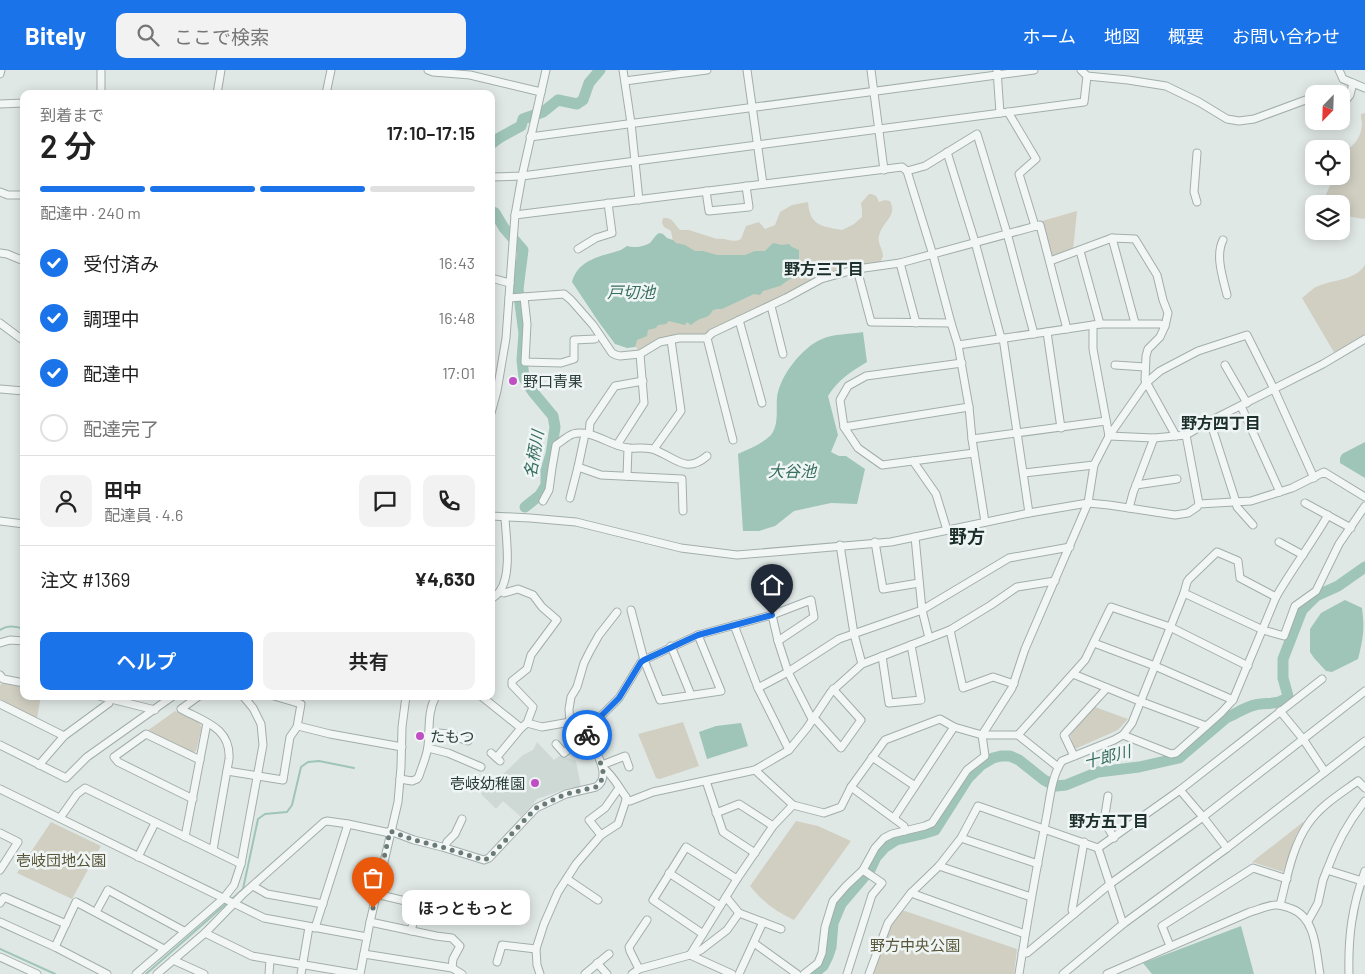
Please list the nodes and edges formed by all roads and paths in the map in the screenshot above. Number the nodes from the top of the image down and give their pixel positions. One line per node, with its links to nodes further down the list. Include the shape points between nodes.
1 (101, 70): 18 (street)
2 (221, 70): 19 (street)
3 (331, 70): 20 (street)
4 (428, 70): 22 (street, via 470,75)
5 (546, 70): 22 (street)
6 (623, 70): 15 (street)
7 (707, 70): 15 (street)
8 (747, 70): 27 (street)
9 (871, 70): 21 (street)
10 (1034, 70): 13 (street)
11 (1081, 70): 14 (street)
12 (1338, 70): 16 (street, via 1343,79)
13 (997, 72): 21 (street); 28 (street)
14 (1086, 76): 24 (street, via 1166,86 1227,119 1239,121 1254,119); 28 (street, via 1084,102)
15 (625, 81): 29 (street)
16 (1353, 83): 17 (street); 23 (street)
17 (1365, 88)
18 (101, 90)
19 (218, 90)
20 (327, 90)
21 (873, 91): 27 (street); 30 (street)
22 (540, 95): 31 (street)
23 (1350, 95)
24 (1305, 100)
25 (20, 103): 26 (street)
26 (0, 104)
27 (752, 107): 29 (street); 32 (street)
28 (1004, 112): 30 (street); 49 (street, via 1036,159 1019,174)
29 (631, 123): 31 (street); 35 (street)
30 (879, 129): 32 (street); 36 (street)
31 (530, 137): 38 (street)
32 (756, 145): 35 (street); 40 (street)
33 (947, 152): 37 (street, via 925,166); 50 (street, via 977,134); 53 (street)
34 (1197, 153): 46 (street, via 1194,192)
35 (634, 161): 38 (street); 45 (street)
36 (884, 170): 37 (street, via 902,168); 40 (street)
37 (907, 171): 57 (street)
38 (522, 176): 39 (street); 48 (street)
39 (495, 177)
40 (763, 184): 41 (street)
41 (746, 186): 42 (street); 42 (street, via 749,207 710,211)
42 (706, 191): 45 (street)
43 (0, 192): 44 (street)
44 (20, 195)
45 (639, 200): 47 (street)
46 (1197, 202)
47 (608, 203): 48 (street); 54 (street, via 612,233 596,238)
48 (515, 215): 63 (street)
49 (1034, 226): 50 (street); 59 (street, via 1040,224)
50 (1007, 234): 53 (street); 76 (street)
51 (1112, 238): 55 (street); 71 (street); 73 (street, via 1135,239 1157,276 1168,313)
52 (1224, 240): 64 (street, via 1220,265)
53 (975, 242): 57 (street); 79 (street)
54 (578, 250)
55 (1080, 250): 59 (street); 72 (street)
56 (0, 253): 58 (street)
57 (933, 255): 60 (street); 70 (street)
58 (20, 259)
59 (1050, 261): 74 (street)
60 (900, 263): 61 (street); 69 (street)
61 (857, 269): 66 (street, via 821,279); 69 (street, via 871,322)
62 (495, 279): 63 (street)
63 (510, 283): 65 (street)
64 (1227, 295)
65 (517, 298): 80 (street, via 527,324 525,362 561,363 574,359 574,340); 84 (street, via 564,294 593,325 612,353 620,356); 92 (street)
66 (770, 306): 67 (street); 85 (street)
67 (739, 320): 78 (street); 96 (street)
68 (0, 323): 77 (street)
69 (916, 323): 70 (street)
70 (951, 323): 83 (street)
71 (1135, 323): 72 (street); 73 (street)
72 (1097, 324): 74 (street); 99 (street, via 1093,349)
73 (1165, 326): 89 (street, via 1160,337 1148,349)
74 (1067, 328): 75 (street)
75 (1046, 332): 76 (street); 102 (street)
76 (1034, 334): 79 (street)
77 (20, 338)
78 (707, 338): 82 (street); 110 (street)
79 (1002, 338): 83 (street); 104 (street)
80 (595, 339)
81 (1365, 339): 94 (street)
82 (671, 340): 84 (street, via 660,342); 113 (street, via 681,411)
83 (958, 345): 86 (street)
84 (640, 354): 90 (street)
85 (784, 354)
86 (962, 363): 98 (street); 101 (street, via 866,376 848,386 840,400)
87 (1115, 365): 89 (street)
88 (1225, 365): 97 (street)
89 (1145, 367): 91 (street)
90 (643, 381): 103 (street, via 615,386 590,423); 111 (street, via 644,403)
91 (1146, 384): 94 (street, via 1160,371 1198,351 1247,335); 106 (street); 107 (street)
92 (495, 387)
93 (0, 389): 95 (street)
94 (1274, 389): 97 (street); 121 (street)
95 (20, 391)
96 (762, 403)
97 (1244, 404): 100 (street); 124 (street)
98 (969, 407): 101 (street); 109 (street)
99 (1106, 421): 102 (street); 106 (street)
100 (1210, 421): 105 (street); 128 (street)
101 (844, 427): 116 (street, via 858,448 882,464)
102 (1061, 428): 104 (street)
103 (587, 434): 111 (street); 118 (street); 127 (street, via 572,434 556,445 550,490)
104 (1018, 434): 109 (street); 119 (street)
105 (1186, 435): 107 (street); 131 (street)
106 (1109, 436): 108 (street); 117 (street)
107 (1176, 436): 108 (street)
108 (1154, 438): 123 (street)
109 (972, 439): 114 (street)
110 (733, 440)
111 (617, 445): 112 (street)
112 (628, 448): 113 (street); 120 (street)
113 (654, 449): 115 (street, via 687,465 699,463)
114 (974, 453): 116 (street); 140 (street)
115 (707, 456)
116 (913, 461): 144 (street, via 936,494)
117 (1094, 465): 119 (street); 130 (street)
118 (578, 467): 120 (street, via 600,475); 126 (street)
119 (1024, 473): 135 (street)
120 (627, 476): 134 (street, via 682,479)
121 (1314, 478): 124 (street); 125 (street, via 1324,472)
122 (1177, 479): 123 (street)
123 (1136, 485): 133 (street)
124 (1280, 492): 128 (street)
125 (1365, 497)
126 (570, 498)
127 (543, 501)
128 (1235, 503): 131 (street); 142 (street)
129 (1305, 503): 136 (street)
130 (1088, 504): 133 (street); 135 (street); 149 (street)
131 (1199, 504): 133 (street, via 1188,513 1175,515)
132 (1365, 506): 143 (street)
133 (1129, 508)
134 (683, 511)
135 (1029, 513): 140 (street)
136 (1328, 515): 143 (street); 150 (street)
137 (495, 517): 138 (street)
138 (505, 518): 148 (street, via 576,522 681,548 737,555); 153 (street, via 508,553)
139 (0, 521): 141 (street)
140 (984, 522): 144 (street)
141 (20, 524)
142 (1253, 525)
143 (1351, 528): 164 (street, via 1339,544 1316,590 1295,606 1284,636)
144 (947, 530): 145 (street)
145 (915, 537): 146 (street); 152 (street)
146 (875, 542): 148 (street); 152 (street, via 883,589)
147 (1279, 542): 150 (street)
148 (840, 546): 165 (street)
149 (1070, 546): 151 (street); 158 (street, via 1009,558)
150 (1303, 555): 156 (street)
151 (1055, 581): 163 (street, via 1017,587); 184 (street, via 1025,649)
152 (919, 583): 158 (street)
153 (500, 591): 155 (street); 208 (street, via 518,589 533,595 557,620 530,655 527,669 512,681 512,685 533,707)
154 (1184, 593): 156 (street, via 1187,582 1217,552 1238,561 1240,578); 162 (street); 164 (street)
155 (495, 595)
156 (1276, 597): 164 (street)
157 (631, 610): 175 (street)
158 (922, 610): 165 (street); 167 (street)
159 (617, 612): 205 (street, via 599,635 584,663 571,697)
160 (772, 615): 161 (street); 169 (street); 169 (street, via 811,600 814,617)
161 (734, 625): 166 (street); 185 (street)
162 (1170, 626): 171 (street, via 1111,607); 177 (street); 178 (street)
163 (950, 630): 167 (street); 184 (street, via 963,688 993,677)
164 (1263, 630): 178 (street)
165 (854, 634): 176 (street); 179 (street, via 839,639)
166 (698, 635): 173 (street); 189 (street, via 721,691)
167 (929, 638): 172 (street)
168 (20, 641): 170 (street)
169 (778, 641): 179 (street)
170 (0, 643)
171 (1094, 643): 177 (street); 180 (street)
172 (911, 645): 174 (street); 174 (street, via 921,700 889,703)
173 (671, 646): 175 (street); 189 (street)
174 (882, 656): 176 (street)
175 (644, 660): 189 (street, via 660,700); 212 (street, via 619,698)
176 (862, 664): 187 (street)
177 (1155, 666): 199 (street); 200 (street)
178 (1248, 666): 199 (street)
179 (788, 672): 185 (street); 204 (street)
180 (1073, 674): 186 (street); 214 (street)
181 (1, 679): 183 (street)
182 (1322, 679): 203 (street)
183 (20, 682)
184 (1014, 684): 213 (street)
185 (758, 688): 224 (street)
186 (1107, 688): 200 (street); 225 (street, via 1064,735)
187 (834, 690): 204 (street); 204 (street, via 861,720 841,748)
188 (1365, 691): 218 (street)
189 (691, 695)
190 (110, 700): 216 (street)
191 (118, 700): 202 (street)
192 (168, 700): 202 (street)
193 (193, 700): 206 (street, via 181,709)
194 (247, 700): 237 (street, via 261,724 263,745)
195 (288, 700): 207 (street, via 301,704)
196 (405, 700): 222 (street)
197 (434, 700): 211 (street)
198 (487, 700): 208 (street)
199 (1233, 700): 209 (street)
200 (1142, 702): 209 (street); 215 (street)
201 (0, 704): 216 (street)
202 (155, 710): 229 (street, via 87,757 66,778)
203 (1280, 712): 218 (street); 245 (street)
204 (812, 719): 224 (street)
205 (570, 722): 208 (street, via 542,727); 212 (street)
206 (207, 723): 228 (street); 235 (street, via 218,729 227,740 230,749)
207 (298, 726): 222 (street); 237 (street, via 290,737 283,780)
208 (524, 726): 226 (street)
209 (1206, 726): 215 (street, via 1171,754)
210 (954, 727): 213 (street); 227 (street, via 940,719 885,740); 240 (street)
211 (429, 732): 217 (street); 223 (street)
212 (586, 734): 220 (street, via 564,753); 231 (street)
213 (982, 735): 214 (street); 260 (street, via 985,756 967,770 932,822)
214 (1018, 735): 233 (street)
215 (1123, 735): 225 (street)
216 (64, 736): 229 (street)
217 (468, 740)
218 (1302, 740): 236 (street); 252 (street)
219 (1365, 741): 236 (street)
220 (556, 744)
221 (0, 745): 229 (street)
222 (402, 747): 238 (street)
223 (428, 748): 230 (street); 238 (street, via 417,779)
224 (789, 750): 234 (street)
225 (1074, 756): 233 (street, via 1062,761)
226 (496, 757)
227 (872, 757): 240 (street); 241 (street)
228 (200, 760): 247 (street); 247 (street, via 146,734 114,757 118,762)
229 (39, 765)
230 (481, 767)
231 (602, 767): 232 (street, via 625,756); 242 (street); 268 (street, via 600,785 566,794 536,808 489,858 484,860)
232 (629, 767)
233 (1058, 767): 259 (street)
234 (755, 770): 239 (street); 250 (street)
235 (227, 771): 237 (street); 271 (street)
236 (1325, 772): 270 (street)
237 (257, 776): 274 (street)
238 (400, 779): 261 (street)
239 (706, 781): 248 (street); 251 (street)
240 (915, 786): 254 (street)
241 (851, 787): 250 (street, via 841,807 824,813); 254 (street)
242 (619, 788): 248 (street); 263 (street, via 605,808 589,820)
243 (1365, 788): 284 (street, via 1358,781 1316,814 1300,837)
244 (0, 789): 253 (street)
245 (1180, 790): 252 (street); 266 (street)
246 (1108, 796): 266 (street, via 1104,821)
247 (193, 799): 264 (street)
248 (626, 800): 263 (street, via 618,824)
249 (1365, 801): 279 (street, via 1342,835)
250 (793, 805): 258 (street)
251 (716, 813): 258 (street, via 738,804); 272 (street, via 723,832)
252 (1203, 817): 270 (street); 286 (street)
253 (60, 818): 256 (street, via 85,788); 273 (street)
254 (894, 818): 260 (street)
255 (462, 819): 268 (street)
256 (155, 823): 264 (street); 273 (street)
257 (348, 824): 261 (street); 287 (street, via 324,822); 296 (street)
258 (773, 826): 272 (street)
259 (1044, 829): 265 (street, via 978,806); 267 (street); 275 (street)
260 (905, 831): 278 (street, via 884,838)
261 (390, 832): 268 (street); 289 (street)
262 (0, 833): 277 (street, via 18,842)
263 (601, 835): 282 (street)
264 (185, 837): 271 (street)
265 (961, 838): 275 (street); 276 (street)
266 (1114, 838): 269 (street)
267 (1084, 842): 269 (street); 303 (street, via 1072,910)
268 (445, 848)
269 (1098, 848): 286 (street)
270 (1227, 848): 310 (street)
271 (213, 850): 274 (street)
272 (755, 853): 283 (street)
273 (138, 857): 292 (street)
274 (241, 864): 292 (street, via 234,885)
275 (1038, 864): 290 (street)
276 (939, 866): 288 (street); 290 (street)
277 (0, 870)
278 (863, 870): 353 (street, via 833,901 818,964); 354 (street, via 882,883 872,895)
279 (1327, 870): 285 (street); 308 (street, via 1318,902)
280 (1365, 871): 285 (street)
281 (669, 873): 283 (street, via 686,847); 299 (street); 316 (street, via 653,900)
282 (567, 878): 293 (street); 323 (street, via 544,924)
283 (738, 879): 291 (street)
284 (1287, 879): 298 (street); 320 (street, via 1252,868 1162,926)
285 (1363, 881): 361 (street, via 1350,925)
286 (1110, 884): 303 (street); 310 (street)
287 (253, 886): 295 (street); 296 (street, via 267,894)
288 (910, 893): 317 (street); 355 (street, via 888,923)
289 (376, 894): 297 (street); 306 (street)
290 (1031, 897): 317 (street)
291 (726, 898): 299 (street); 302 (street)
292 (223, 899): 295 (street); 313 (street)
293 (598, 900)
294 (0, 903): 309 (street, via 4,897)
295 (234, 904): 311 (street, via 264,918); 315 (street)
296 (323, 904): 311 (street)
297 (418, 904): 300 (street); 314 (street)
298 (1280, 905): 308 (street, via 1297,911); 320 (street, via 1250,912)
299 (720, 906): 316 (street)
300 (439, 909)
301 (96, 912): 309 (street, via 76,902); 313 (street, via 108,890); 322 (street)
302 (739, 913): 307 (street); 327 (street, via 727,930)
303 (1074, 914): 324 (street, via 1027,953)
304 (647, 920): 335 (street, via 629,947)
305 (0, 922): 321 (street)
306 (370, 922): 314 (street); 318 (street)
307 (763, 922): 312 (street); 319 (street)
308 (1308, 922): 360 (street, via 1314,936)
309 (66, 924): 321 (street)
310 (1123, 924): 357 (street)
311 (312, 927): 318 (street); 333 (street)
312 (781, 929)
313 (184, 931): 322 (street)
314 (411, 931): 334 (street, via 452,938 460,946)
315 (205, 933): 329 (street); 330 (street, via 252,956)
316 (703, 934): 327 (street)
317 (1025, 934): 324 (street)
318 (367, 937): 325 (street)
319 (754, 943): 351 (street); 352 (street)
320 (1170, 946): 336 (street)
321 (55, 947): 338 (street)
322 (164, 949): 339 (street)
323 (536, 949): 331 (street, via 502,945); 346 (street)
324 (1022, 953): 356 (street)
325 (364, 954): 334 (street); 344 (street)
326 (609, 954): 332 (street)
327 (690, 955): 335 (street); 350 (street)
328 (0, 957): 337 (street)
329 (173, 960): 340 (street); 341 (street)
330 (270, 960): 333 (street); 342 (street)
331 (497, 962)
332 (597, 963): 347 (street); 348 (street)
333 (303, 964): 343 (street); 344 (street)
334 (452, 968): 345 (street)
335 (639, 969): 349 (street)
336 (1118, 969): 358 (street); 359 (street)
337 (37, 974)
338 (107, 974)
339 (136, 974)
340 (157, 974)
341 (204, 974)
342 (269, 974)
343 (301, 974)
344 (359, 974)
345 (462, 974)
346 (540, 974)
347 (585, 974)
348 (607, 974)
349 (632, 974)
350 (732, 974)
351 (739, 974)
352 (798, 974)
353 (804, 974)
354 (847, 974)
355 (869, 974)
356 (1019, 974)
357 (1063, 974)
358 (1107, 974)
359 (1126, 974)
360 (1320, 974)
361 (1349, 974)

